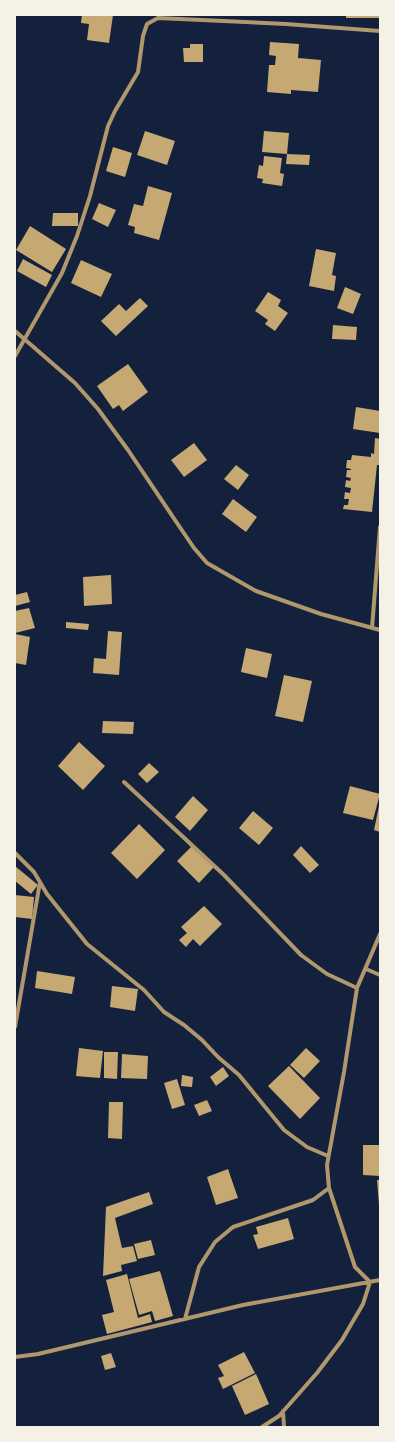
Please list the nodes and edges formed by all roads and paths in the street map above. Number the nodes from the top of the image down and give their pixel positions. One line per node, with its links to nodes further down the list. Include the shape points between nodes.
1 (380, 31): 3 (street, via 158,18 147,24 138,72 108,126 77,236 62,273)
2 (15, 331): 3 (street)
3 (25, 341): 4 (street); 6 (street, via 75,383 98,409 177,524 208,563 256,591 321,614)
4 (15, 356)
5 (380, 527): 6 (street)
6 (372, 628): 7 (street)
7 (380, 630)
8 (124, 782): 14 (street, via 224,875 301,955 327,974)
9 (15, 853): 10 (street)
10 (40, 882): 15 (street); 16 (street, via 87,944 144,990 164,1012 202,1040 239,1075 284,1130 307,1147)
11 (380, 934): 12 (street)
12 (366, 969): 13 (street); 14 (street)
13 (380, 975)
14 (357, 988): 16 (street)
15 (15, 1027)
16 (328, 1156): 17 (street)
17 (329, 1188): 19 (street, via 355,1267); 20 (street, via 313,1200 233,1227 215,1242 199,1267)
18 (380, 1280): 19 (street)
19 (370, 1282): 20 (street, via 243,1305); 22 (street, via 363,1304 342,1340)
20 (185, 1319): 21 (street, via 38,1354)
21 (15, 1357)
22 (284, 1410): 23 (street); 24 (street)
23 (262, 1427)
24 (284, 1427)

